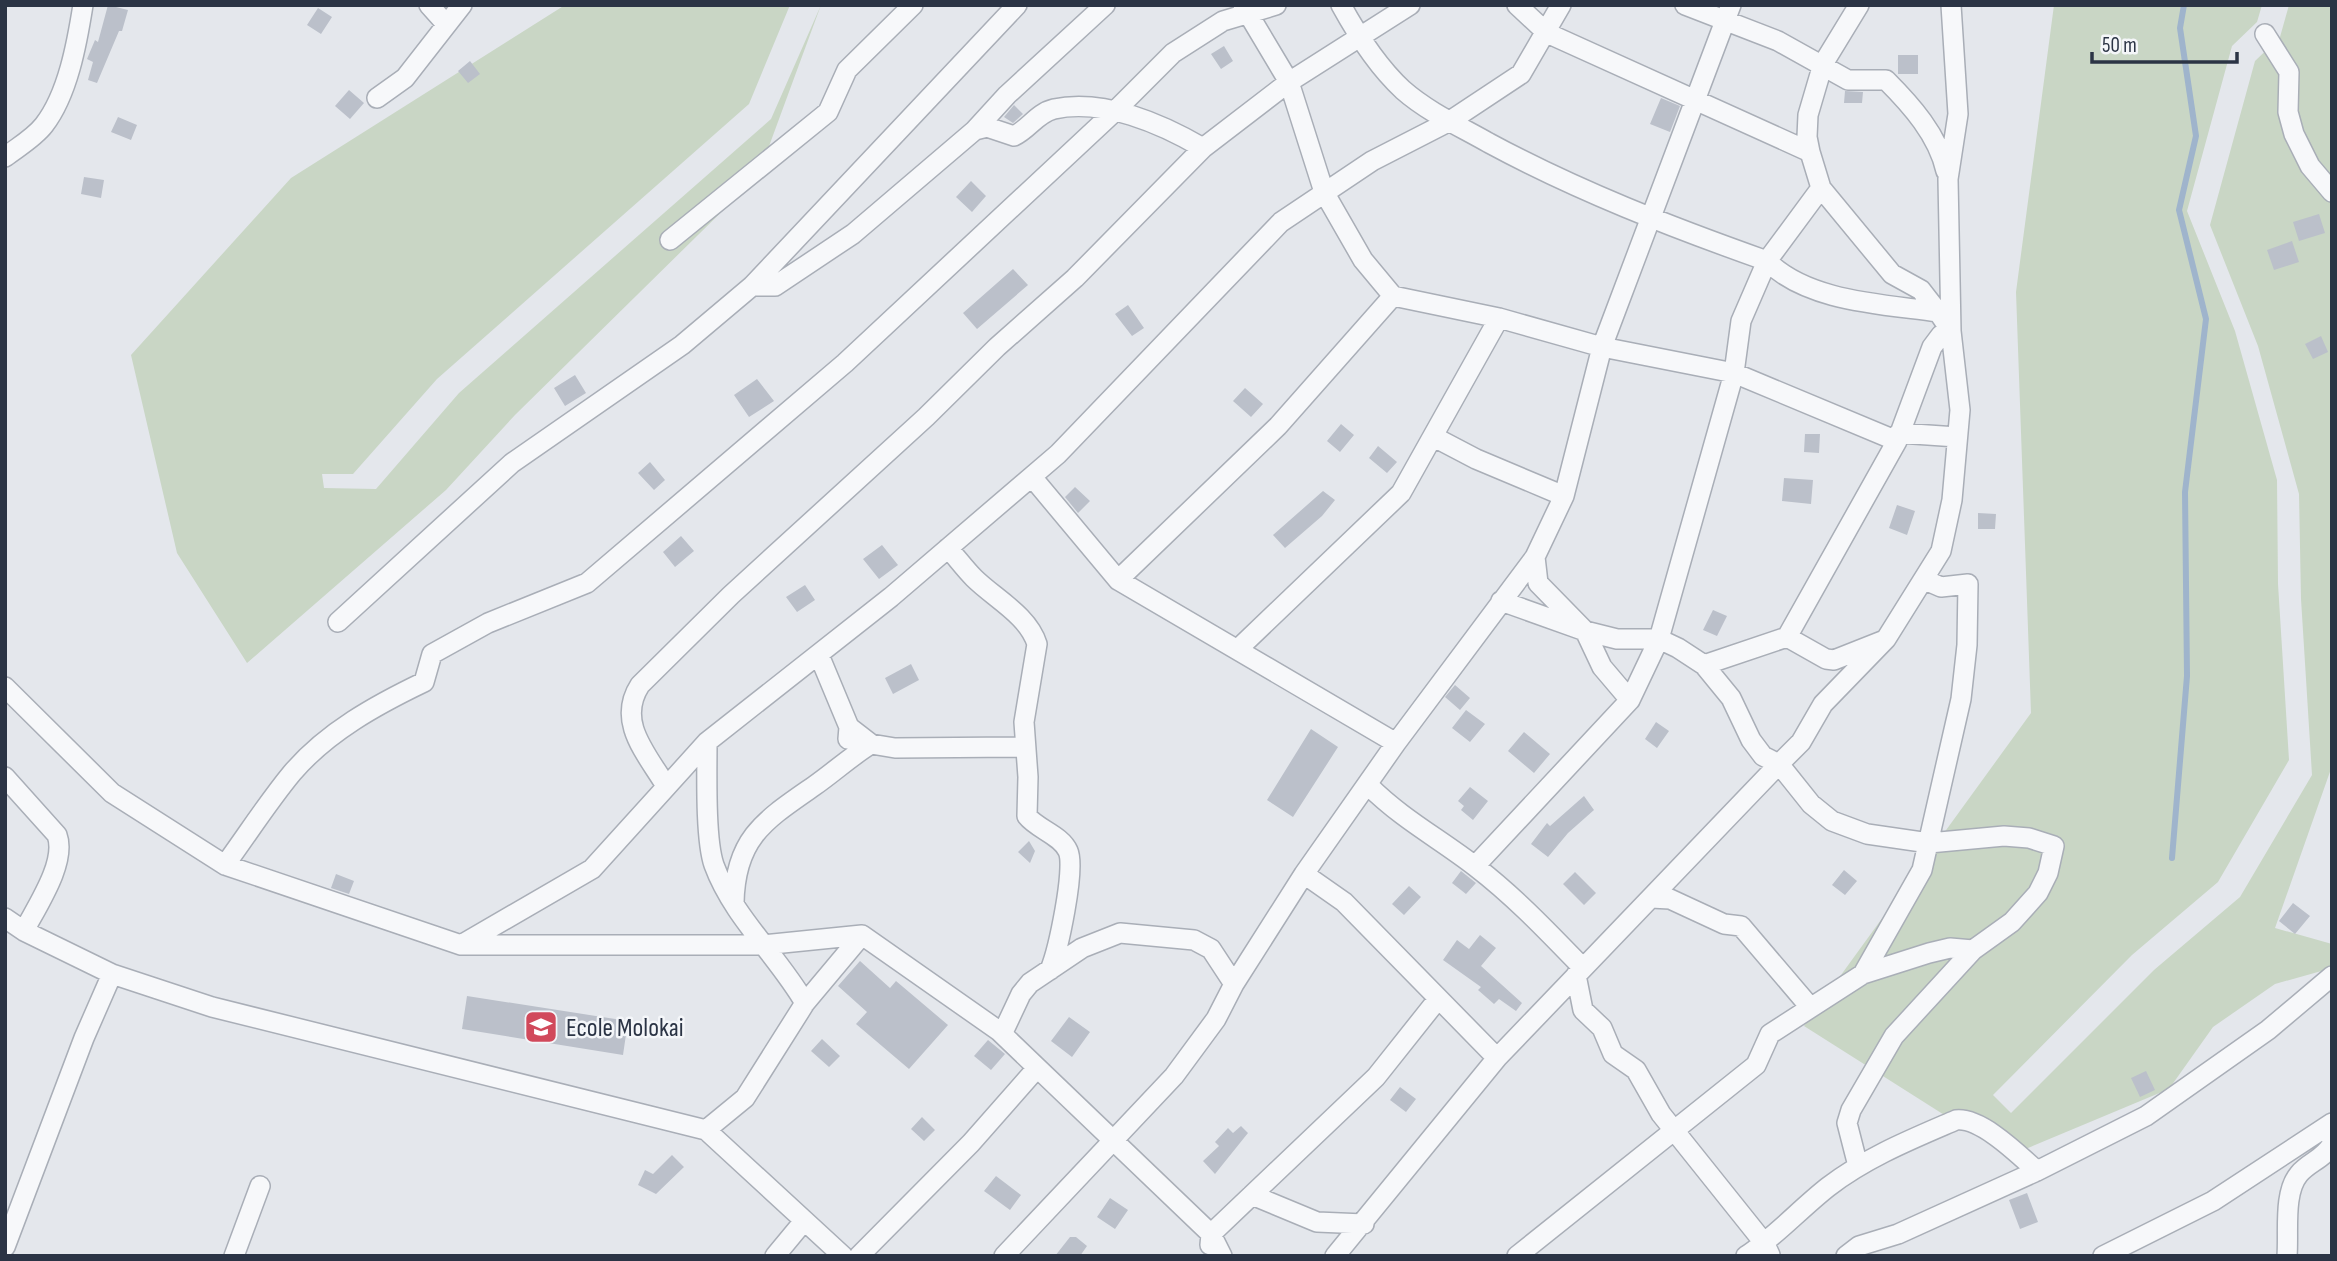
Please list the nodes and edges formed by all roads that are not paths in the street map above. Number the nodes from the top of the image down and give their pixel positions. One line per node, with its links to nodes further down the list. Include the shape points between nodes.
1 (83, 5): 30 (street, via 64,83 44,126)
2 (429, 5): 17 (street)
3 (461, 5): 17 (street)
4 (914, 5): 36 (street, via 847,70 828,112)
5 (1017, 5): 38 (street)
6 (1105, 5): 27 (street)
7 (1276, 5): 15 (street)
8 (1341, 5): 20 (street)
9 (1410, 5): 20 (street)
10 (1517, 5): 18 (street)
11 (1561, 5): 18 (street)
12 (1685, 5): 16 (street)
13 (1860, 5): 21 (street)
14 (1951, 5): 31 (street, via 1958,114)
15 (1247, 9): 22 (street); 25 (street, via 1173,52)
16 (1728, 13): 21 (street); 24 (street)
17 (446, 24): 23 (street, via 405,78)
18 (1547, 33): 24 (street); 26 (street, via 1521,75)
19 (2265, 34): 34 (street, via 2289,72 2288,112 2294,134 2310,166)
20 (1358, 37): 22 (street); 26 (street, via 1406,93)
21 (1823, 64): 29 (street, via 1808,115); 31 (street, via 1848,80 1886,80 1929,131 1942,153)
22 (1289, 82): 28 (street); 33 (street)
23 (377, 98)
24 (1696, 100): 29 (street); 35 (street)
25 (1114, 112): 27 (street, via 1079,107 1053,110 1014,136 987,127); 28 (street, via 1171,129); 76 (street, via 845,363 587,583 488,623 432,654 424,682 334,733 293,772)
26 (1450, 121): 33 (street, via 1395,147); 35 (street, via 1550,176)
27 (975, 130): 38 (street, via 853,234 775,286)
28 (1203, 148): 73 (street, via 1075,278 996,347 640,685 629,712 635,735)
29 (1810, 152): 32 (street)
30 (5, 157)
31 (1948, 179): 42 (street)
32 (1821, 188): 37 (street); 40 (street, via 1892,274 1922,290)
33 (1324, 192): 39 (street, via 1363,260); 48 (street, via 1268,233)
34 (2332, 192)
35 (1651, 220): 37 (street); 43 (street)
36 (670, 240)
37 (1767, 261): 40 (street, via 1778,272 1819,290); 44 (street, via 1741,321)
38 (752, 286): 55 (street, via 682,345 512,463)
39 (1393, 296): 41 (street); 52 (street, via 1278,426)
40 (1938, 312): 42 (street)
41 (1499, 318): 43 (street); 47 (street)
42 (1951, 331): 45 (street, via 1941,335 1933,347); 46 (street, via 1960,410)
43 (1602, 347): 44 (street); 49 (street)
44 (1734, 373): 45 (street); 58 (street)
45 (1898, 437): 46 (street); 57 (street)
46 (1957, 437): 53 (street, via 1952,500 1941,551)
47 (1434, 438): 49 (street); 60 (street, via 1401,493)
48 (1032, 477): 50 (street); 52 (street)
49 (1564, 496): 51 (street)
50 (948, 548): 61 (street); 69 (street, via 1034,633 1038,654 1025,708)
51 (1535, 557): 54 (street); 56 (street, via 1538,583)
52 (1118, 580): 60 (street)
53 (1925, 580): 59 (street); 75 (street, via 1941,587 1966,582 1968,589 1961,699)
54 (1501, 601): 56 (street); 67 (street)
55 (338, 622)
56 (1585, 631): 58 (street, via 1617,639); 64 (street, via 1602,667)
57 (1787, 637): 59 (street, via 1834,660); 62 (street)
58 (1659, 639): 62 (street); 64 (street)
59 (1886, 639): 71 (street, via 1823,704 1801,743)
60 (1238, 649): 67 (street)
61 (818, 655): 65 (street); 66 (street)
62 (1704, 665): 71 (street, via 1731,698 1763,756)
63 (5, 687): 76 (street, via 112,793)
64 (1630, 700): 77 (street)
65 (849, 727): 68 (street); 70 (street)
66 (708, 741): 73 (street); 80 (street, via 713,861)
67 (1396, 743): 74 (street)
68 (871, 744): 69 (street, via 916,749); 70 (street)
69 (1024, 747): 87 (street, via 1027,816 1062,843 1069,856 1064,922)
70 (845, 760): 80 (street, via 749,840 736,869)
71 (1779, 764): 75 (street, via 1811,804 1832,821 1867,834); 79 (street)
72 (5, 777): 82 (street, via 61,845 58,863)
73 (666, 786): 84 (street, via 592,869)
74 (1369, 786): 77 (street, via 1414,825); 78 (street)
75 (1929, 843): 86 (street, via 2004,836 2054,846 2038,893 2012,922); 89 (street, via 1919,878)
76 (225, 865): 84 (street)
77 (1475, 866): 88 (street, via 1528,911)
78 (1304, 874): 92 (street); 93 (street, via 1344,902)
79 (1650, 898): 88 (street); 95 (street, via 1670,899 1724,924 1741,926)
80 (734, 903): 85 (street)
81 (5, 918): 82 (street)
82 (24, 931): 90 (street)
83 (862, 935): 85 (street); 94 (street); 96 (street)
84 (461, 945): 85 (street)
85 (763, 945): 94 (street, via 789,974)
86 (1972, 950): 89 (street, via 1950,948); 104 (street, via 1894,1036 1851,1110 1847,1124)
87 (1050, 970): 92 (street, via 1082,948 1119,933 1194,940 1211,949); 96 (street, via 1030,983)
88 (1579, 971): 97 (street); 100 (street, via 1583,1010 1602,1028 1613,1054 1636,1070 1661,1114)
89 (1863, 974): 95 (street)
90 (112, 975): 101 (street, via 212,1007); 111 (street, via 84,1038)
91 (2332, 976): 105 (street, via 2268,1030 2146,1116)
92 (1234, 984): 102 (street, via 1216,1019 1174,1076)
93 (1438, 999): 97 (street); 107 (street, via 1376,1077)
94 (805, 1003): 101 (street, via 745,1098)
95 (1810, 1007): 100 (street, via 1770,1034 1756,1065)
96 (999, 1031): 98 (street)
97 (1497, 1058): 109 (street)
98 (1037, 1068): 102 (street); 116 (street, via 971,1143)
99 (2332, 1122): 124 (street, via 2213,1201)
100 (1676, 1129): 112 (street); 121 (street)
101 (706, 1130): 108 (street)
102 (1115, 1140): 110 (street); 117 (street)
103 (2332, 1144): 125 (street, via 2292,1185)
104 (1857, 1166): 105 (street, via 1962,1119 1999,1139); 112 (street, via 1827,1188)
105 (2037, 1171): 123 (street)
106 (260, 1186): 113 (street)
107 (1252, 1195): 109 (street, via 1317,1222); 110 (street)
108 (804, 1221): 114 (street); 115 (street)
109 (1364, 1224): 120 (street)
110 (1211, 1234): 118 (street); 119 (street)
111 (8, 1246)
112 (1768, 1250): 122 (street)
113 (233, 1256)
114 (775, 1256)
115 (843, 1256)
116 (859, 1256)
117 (1004, 1256)
118 (1210, 1256)
119 (1222, 1256)
120 (1335, 1256)
121 (1517, 1256)
122 (1746, 1256)
123 (1846, 1256)
124 (2103, 1256)
125 (2287, 1256)

